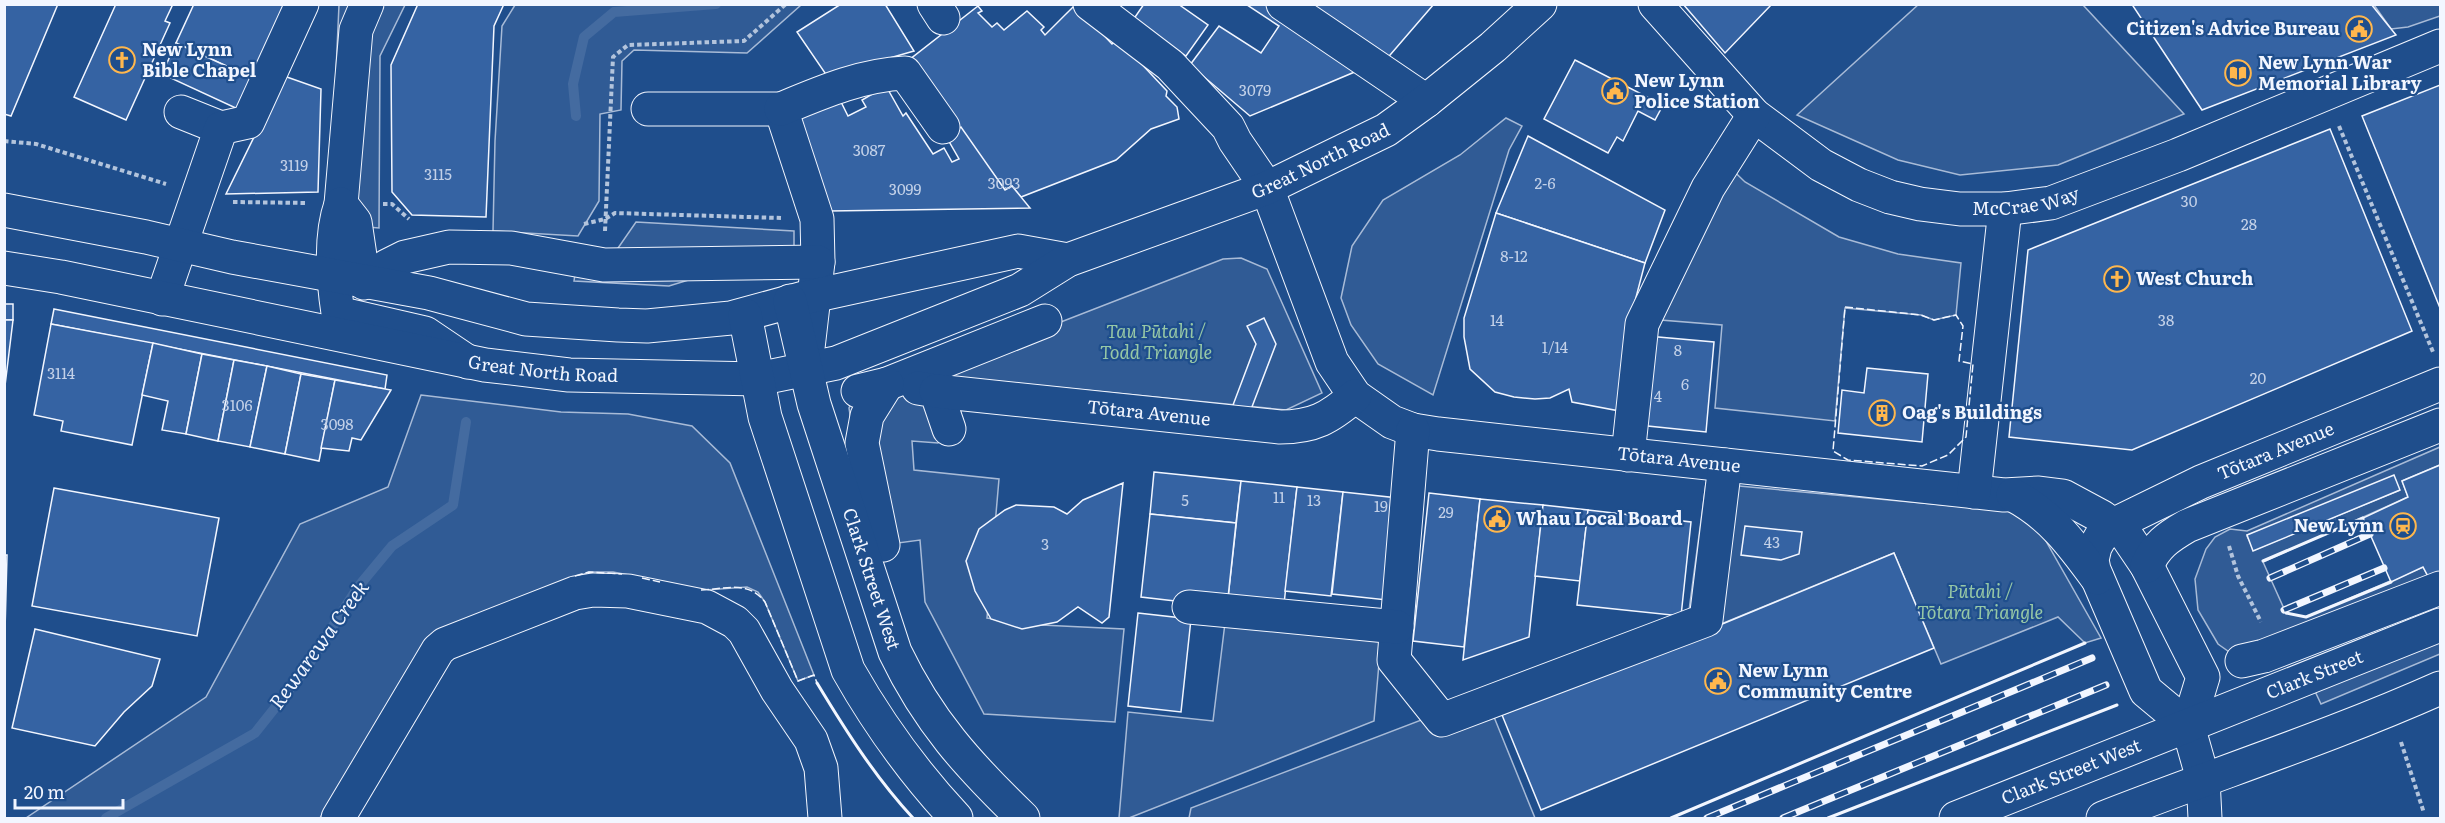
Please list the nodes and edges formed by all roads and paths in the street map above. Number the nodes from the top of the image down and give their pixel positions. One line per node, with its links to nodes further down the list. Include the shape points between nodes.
1 (302, 4): 15 (main road, via 248,123)
2 (1090, 4): 17 (main road, Tōtara Avenue, via 1170,65 1228,127)
3 (1283, 4): 9 (main road)
4 (1540, 4): 9 (main road, Great North Road)
5 (1655, 4): 13 (main road, McCrae Way)
6 (358, 7): 20 (main road)
7 (2440, 46): 8 (main road, McCrae Way)
8 (2325, 92): 22 (main road, McCrae Way, via 2178,155 2051,202); 42 (path)
9 (1426, 101): 17 (main road, Great North Road, via 1386,130)
10 (648, 109): 11 (main road)
11 (781, 109): 14 (main road, via 878,74 906,72); 33 (main road, Clark Street West, via 818,219)
12 (181, 112): 15 (main road)
13 (1754, 115): 22 (main road, McCrae Way, via 1821,165 1859,185 1920,204); 50 (main road, via 1707,188 1642,324)
14 (943, 127)
15 (221, 128): 18 (main road)
16 (4, 141): 18 (path, via 36,144)
17 (1267, 188): 32 (main road, Great North Road); 46 (main road, Tōtara Avenue, via 1332,362)
18 (197, 194): 20 (path, via 223,202); 29 (main road)
19 (605, 200): 25 (path)
20 (329, 203): 30 (main road, via 355,222); 35 (main road)
21 (380, 204): 26 (path, via 392,204)
22 (2005, 209): 52 (main road)
23 (4, 210): 29 (main road)
24 (789, 218): 25 (path, via 615,213)
25 (605, 219): 27 (path); 28 (path)
26 (411, 221)
27 (574, 224)
28 (604, 240)
29 (180, 246): 35 (main road); 36 (main road)
30 (358, 249): 31 (main road, via 385,259); 35 (main road)
31 (405, 257): 33 (main road, via 449,246 510,248 604,265); 35 (main road)
32 (1068, 260): 37 (main road, via 1018,251); 41 (main road, Great North Road, via 1010,294 836,363)
33 (818, 262): 37 (main road, Clark Street West)
34 (4, 268): 36 (main road, Great North Road)
35 (350, 280): 38 (main road, via 429,293 526,319 647,326); 40 (main road, via 338,313 425,333)
36 (162, 299): 40 (main road, Great North Road)
37 (802, 299): 38 (main road); 41 (main road, Clark Street West)
38 (745, 315): 43 (main road)
39 (1045, 321): 44 (main road)
40 (468, 362): 43 (main road, Great North Road, via 568,375)
41 (805, 369): 43 (main road, Great North Road); 72 (main road, Clark Street West, via 895,652 912,688 963,758)
42 (2439, 373): 54 (main road, Tōtara Avenue)
43 (758, 379): 71 (main road, via 769,430 848,670 904,756)
44 (877, 381): 45 (main road, Tōtara Avenue); 56 (main road, via 862,443)
45 (936, 391): 46 (main road, Tōtara Avenue, via 1280,427 1311,425); 48 (main road)
46 (1355, 396): 49 (main road, Tōtara Avenue, via 1392,422)
47 (2440, 425): 57 (main road, Tōtara Avenue, via 2187,526 2169,536)
48 (948, 429)
49 (1413, 429): 50 (main road, Tōtara Avenue); 62 (main road)
50 (1628, 455): 51 (main road, Tōtara Avenue)
51 (1725, 465): 52 (main road, Tōtara Avenue); 62 (main road, via 1706,620 1442,720 1394,660)
52 (1974, 492): 53 (main road, Tōtara Avenue)
53 (2013, 495): 54 (main road, Tōtara Avenue, via 2063,496); 58 (main road, Tōtara Avenue, via 2049,519)
54 (2113, 525): 57 (main road, Tōtara Avenue); 58 (main road, Tōtara Avenue, via 2095,547 2092,560)
55 (2227, 540): 63 (path)
56 (883, 544)
57 (2147, 566): 65 (main road, Tōtara Avenue, via 2203,677)
58 (2097, 578): 65 (main road, Tōtara Avenue, via 2145,691)
59 (2440, 588): 63 (main road)
60 (1189, 607): 62 (main road)
61 (2440, 625): 65 (main road, Clark Street)
62 (1397, 627)
63 (2263, 658)
64 (2440, 688): 67 (main road, via 2389,711)
65 (2188, 726): 67 (main road); 73 (main road, Clark Street West)
66 (2399, 738): 68 (path)
67 (2203, 779): 74 (main road); 75 (main road)
68 (2424, 813)
69 (338, 819): 70 (main road, via 438,650 575,593 593,590 616,590 707,607 744,631 811,740 821,768)
70 (825, 819)
71 (956, 819)
72 (1023, 819)
73 (1956, 819)
74 (2103, 819)
75 (2205, 819)

